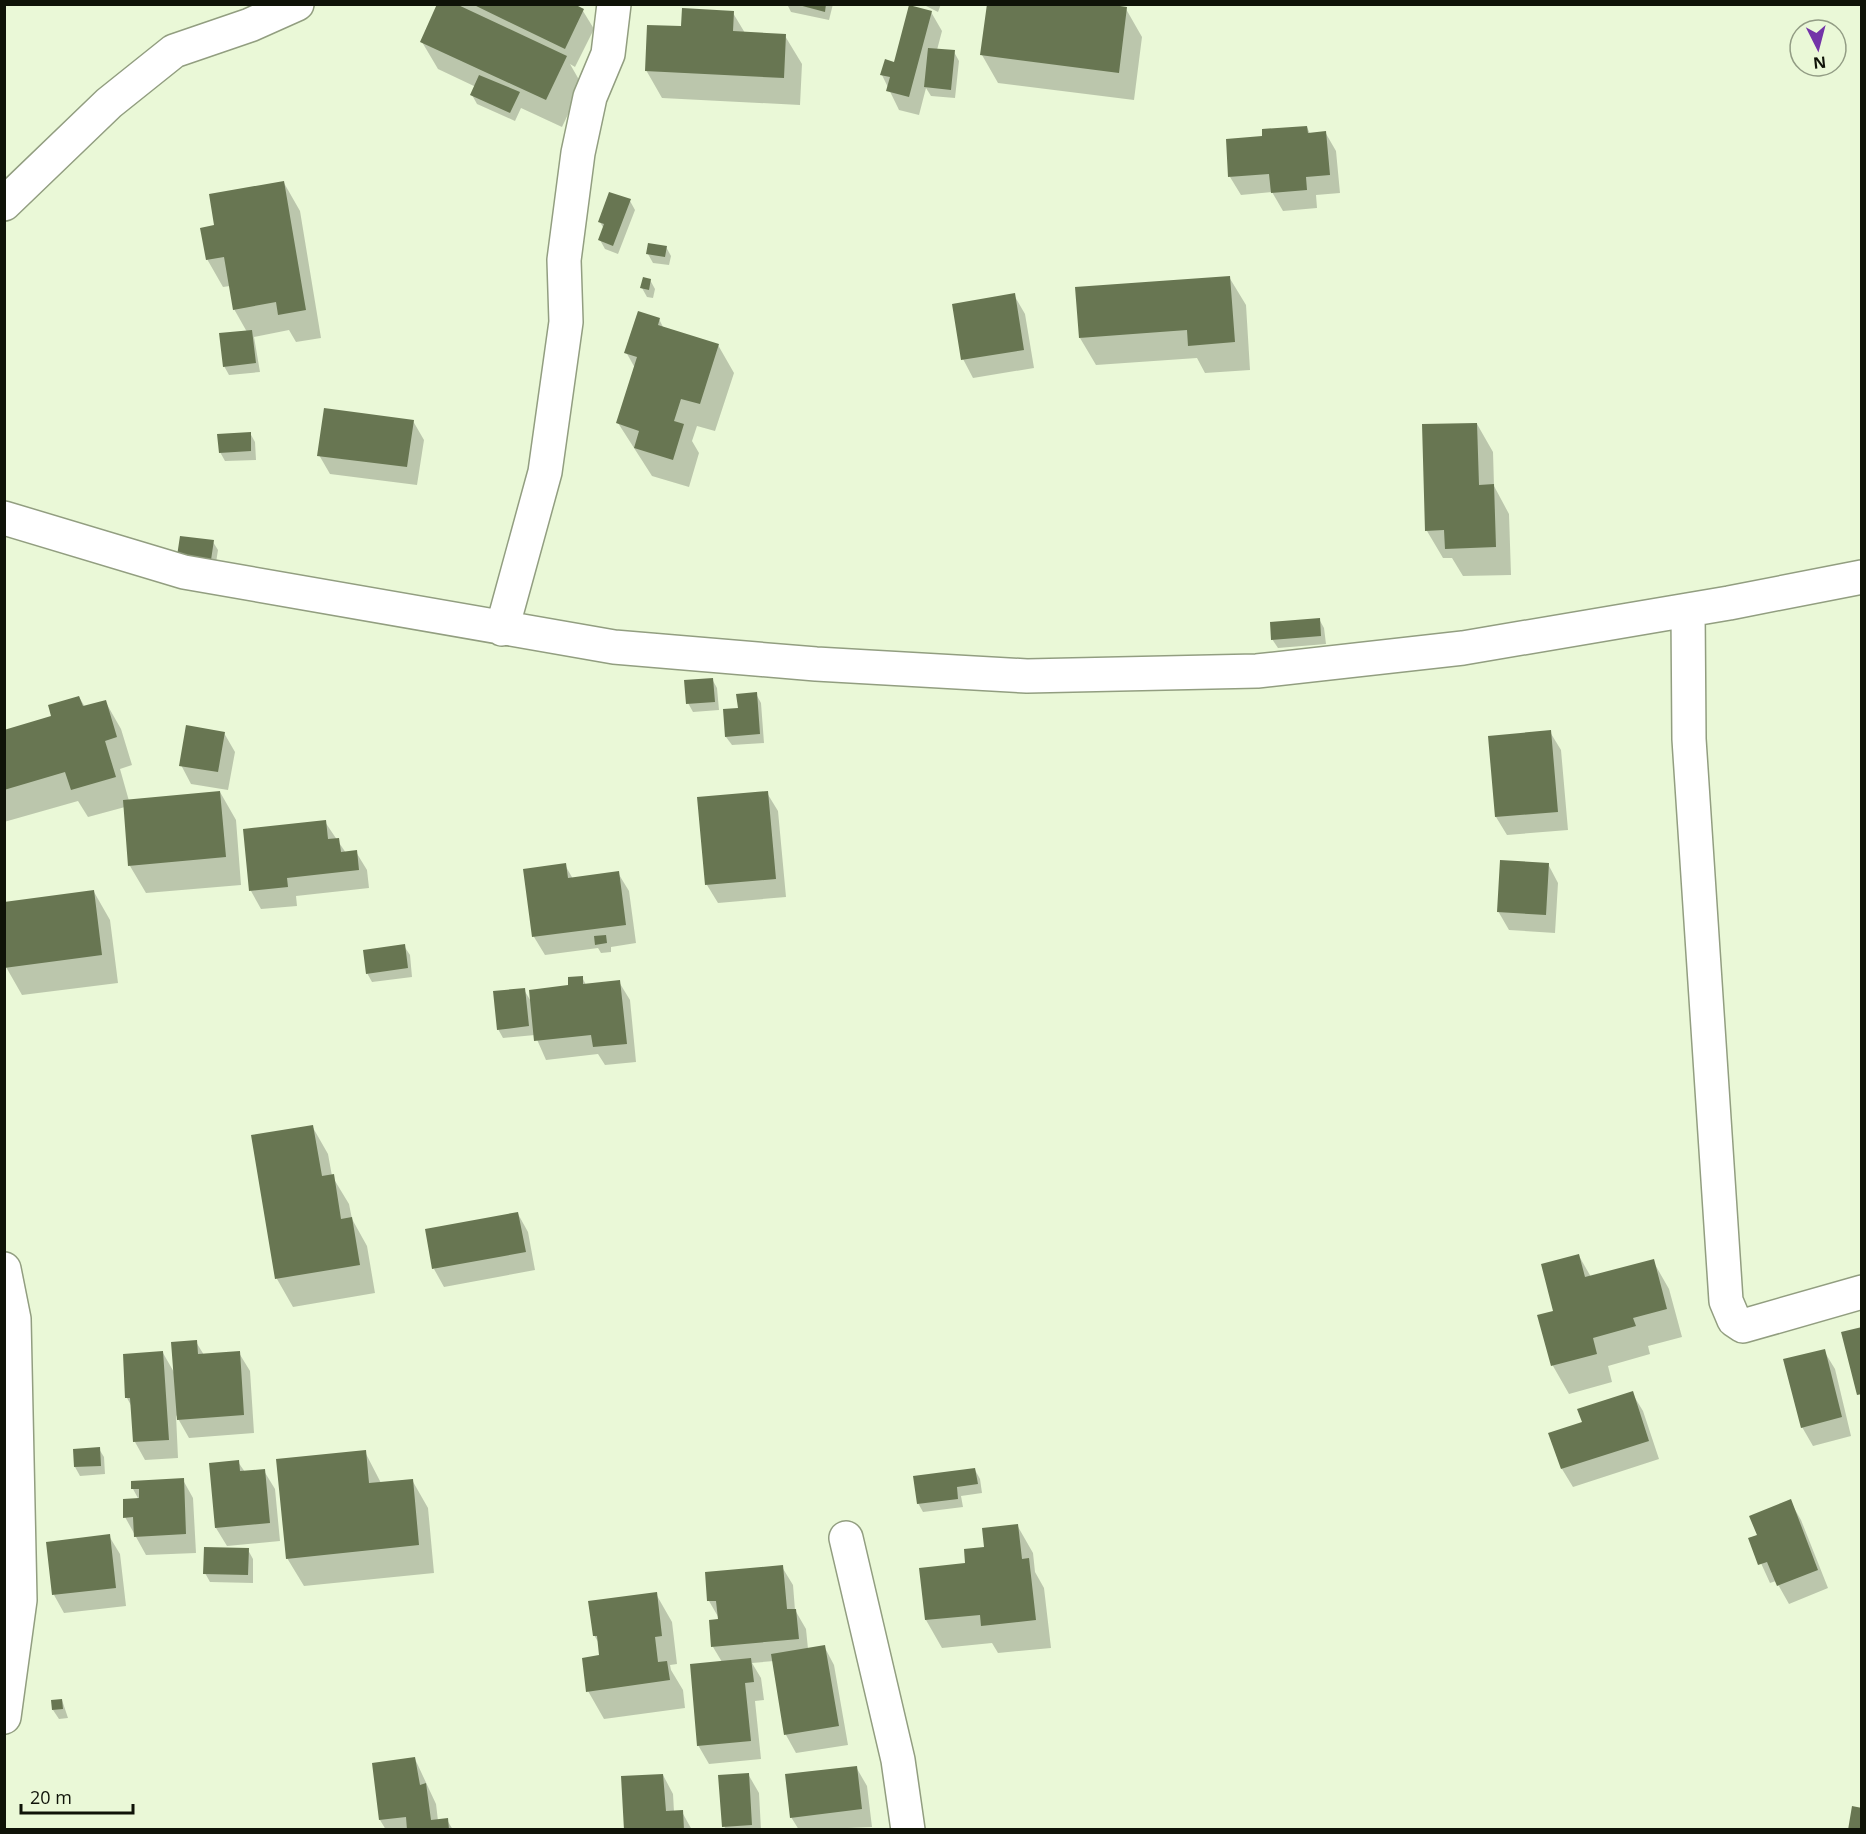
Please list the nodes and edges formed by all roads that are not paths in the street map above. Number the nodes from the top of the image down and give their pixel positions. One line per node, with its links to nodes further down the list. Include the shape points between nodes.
1 (297, 4): 3 (street, via 174,51 109,103)
2 (614, 4): 7 (street, via 608,54 590,97 578,153 564,260 566,322 545,472)
3 (4, 204)
4 (4, 518): 7 (street, via 184,572)
5 (1862, 577): 6 (street)
6 (1688, 610): 7 (street, via 1463,648 1257,671 1038,676 816,664 626,648); 9 (street, via 1689,739 1726,1301 1734,1320 1743,1326)
7 (502, 629)
8 (4, 1269): 11 (street, via 14,1319 20,1600)
9 (1862, 1292)
10 (846, 1538): 12 (street, via 898,1760)
11 (4, 1717)
12 (908, 1830)

